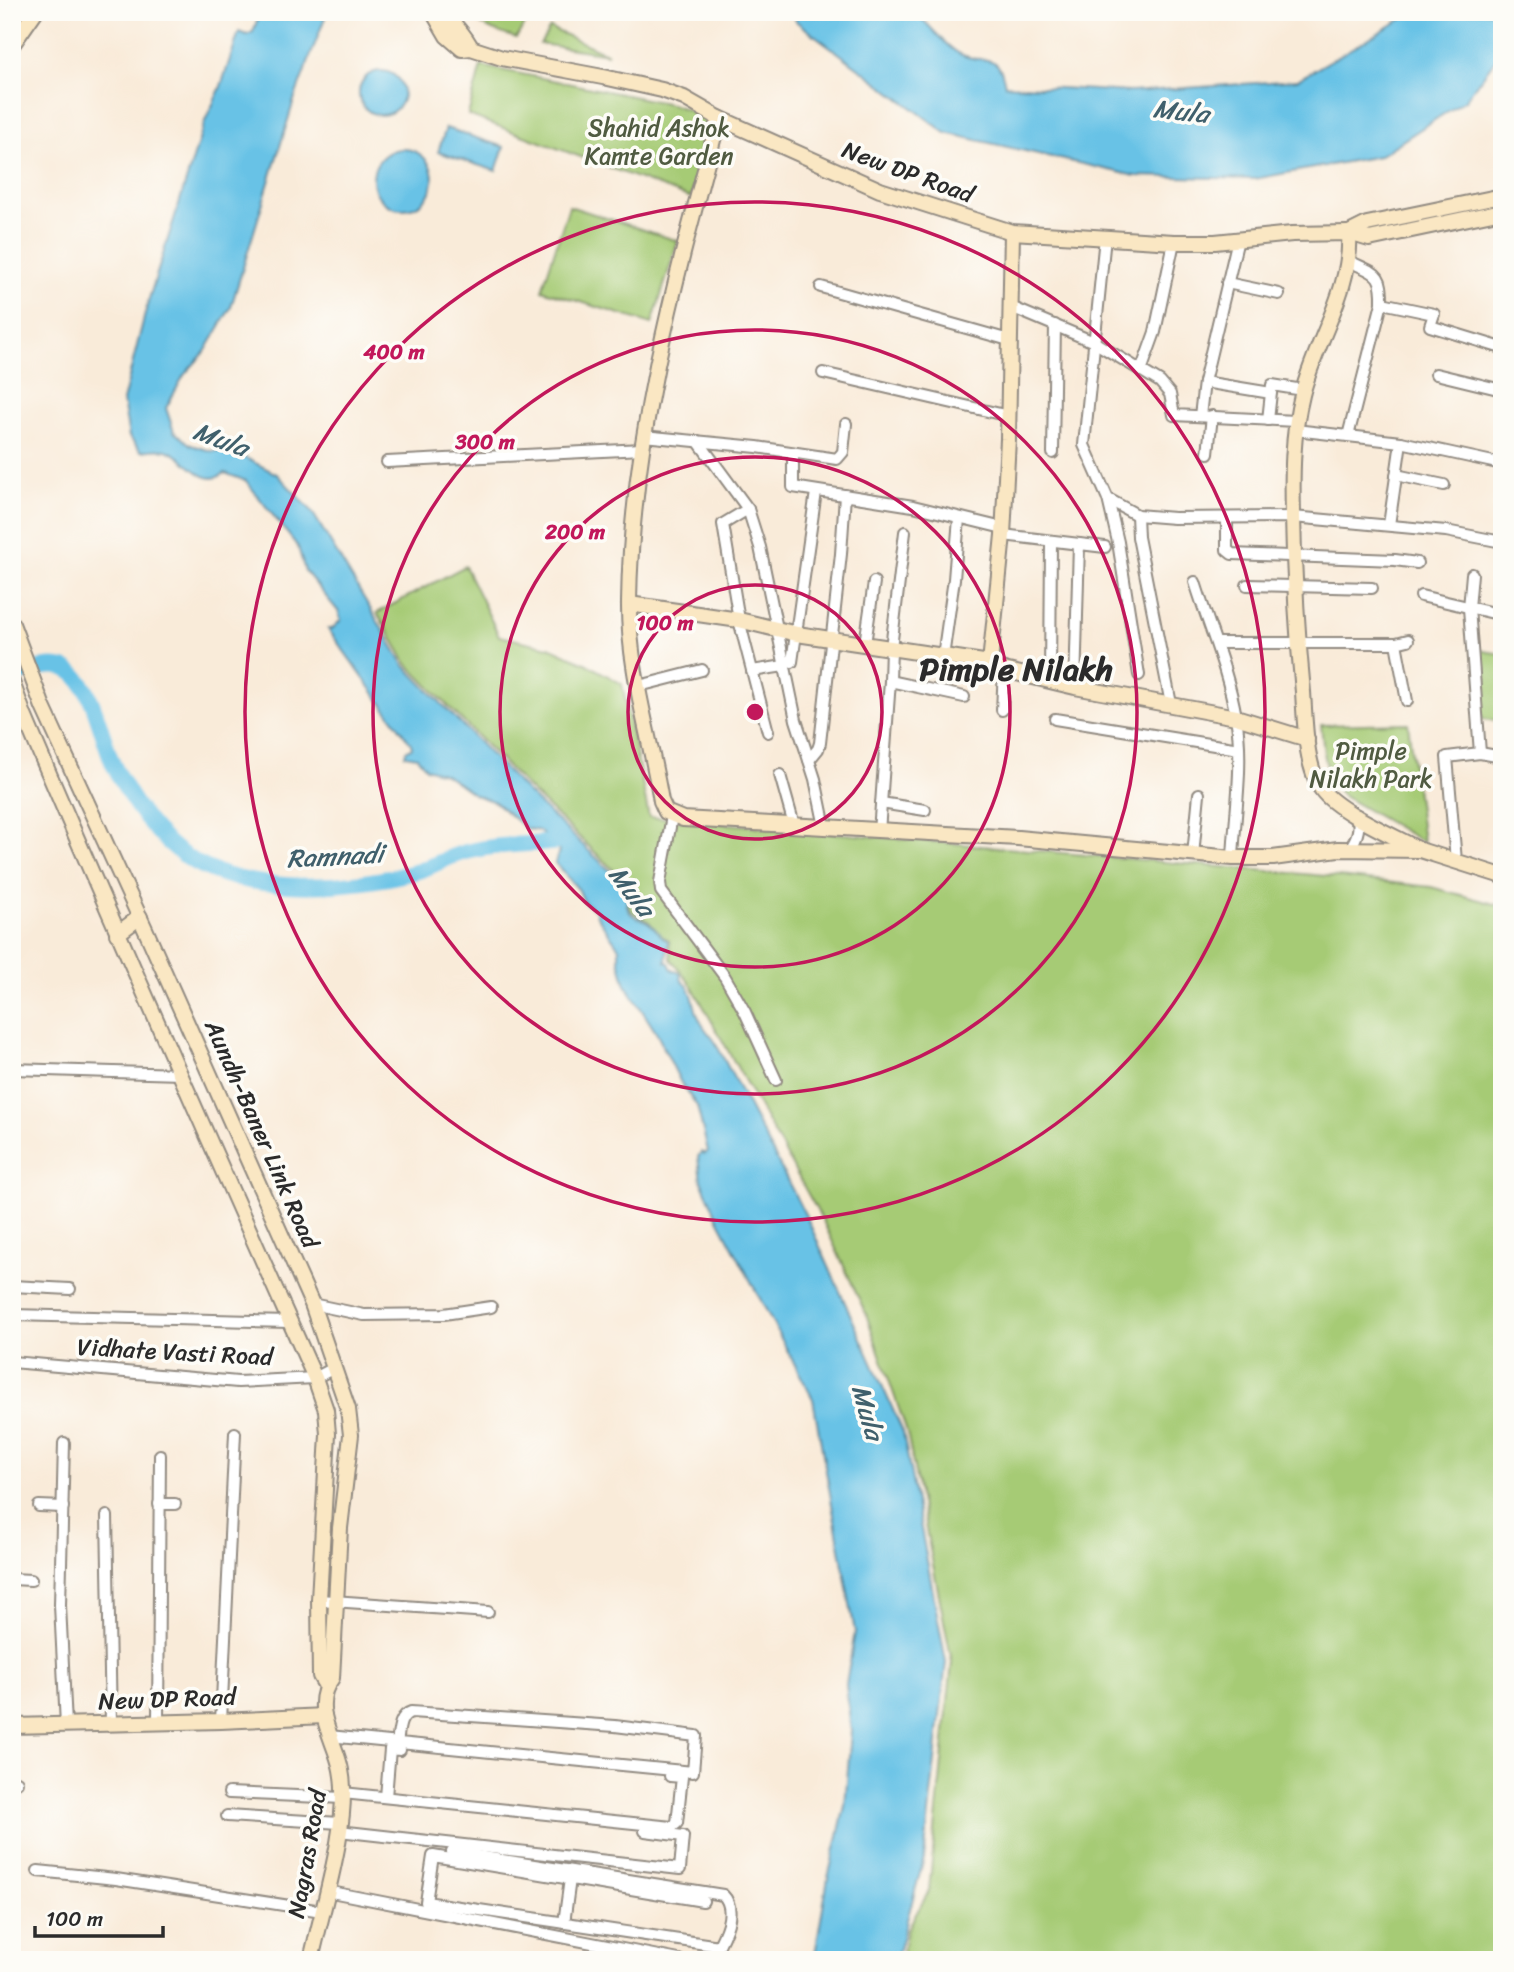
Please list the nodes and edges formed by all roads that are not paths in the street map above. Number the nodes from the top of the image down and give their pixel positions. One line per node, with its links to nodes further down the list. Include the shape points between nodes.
1 (35, 12): 4 (main road)
2 (432, 12): 5 (main road, New DP Road, via 455,44)
3 (445, 12): 5 (main road)
4 (12, 45)
5 (471, 48): 6 (main road, New DP Road, via 650,87 684,98)
6 (719, 118): 9 (main road, New DP Road, via 880,190); 40 (main road, via 674,293)
7 (1502, 196): 10 (main road, New DP Road)
8 (1502, 211): 10 (main road, New DP Road)
9 (1012, 232): 12 (main road, New DP Road); 20 (main road, via 1007,284)
10 (1368, 232): 11 (main road, New DP Road)
11 (1349, 233): 13 (main road, New DP Road); 15 (main road)
12 (1105, 237): 14 (main road, New DP Road); 23 (street)
13 (1238, 239): 14 (main road, New DP Road); 16 (street)
14 (1174, 242): 25 (street, via 1155,331)
15 (1349, 261): 19 (street, via 1375,274 1382,284); 29 (main road)
16 (1227, 283): 18 (street); 28 (street)
17 (821, 287): 22 (street)
18 (1279, 294)
19 (1382, 303): 24 (street, via 1434,314 1430,326); 37 (street)
20 (1011, 307): 21 (street); 22 (main road)
21 (1055, 325): 23 (street); 42 (street)
22 (1009, 340): 32 (main road)
23 (1094, 342): 25 (street); 50 (street, via 1084,445)
24 (1502, 348)
25 (1141, 371): 33 (street, via 1170,394 1174,415)
26 (823, 373): 32 (street)
27 (1436, 374): 30 (street)
28 (1204, 383): 31 (street); 33 (street)
29 (1303, 390): 31 (street, via 1272,385); 36 (main road)
30 (1502, 390)
31 (1270, 393): 34 (street)
32 (1009, 416): 57 (main road)
33 (1206, 416): 34 (street); 43 (street)
34 (1268, 420): 36 (street)
35 (846, 424): 41 (street, via 841,458)
36 (1295, 426): 37 (street); 53 (main road)
37 (1348, 436): 39 (street)
38 (698, 441): 40 (street); 41 (street); 51 (street)
39 (1401, 442): 45 (street); 46 (street)
40 (643, 443): 44 (street); 72 (main road)
41 (793, 453): 48 (street, via 793,487)
42 (1053, 453)
43 (1208, 453)
44 (387, 461)
45 (1502, 464)
46 (1396, 475): 47 (street); 56 (street)
47 (1444, 485)
48 (816, 492): 49 (street); 78 (street)
49 (845, 495): 54 (street); 79 (street)
50 (1108, 499): 52 (street); 90 (street)
51 (748, 509): 75 (street, via 723,524); 77 (street)
52 (1137, 515): 55 (street); 98 (street)
53 (1293, 517): 55 (street); 56 (street); 63 (main road)
54 (959, 518): 57 (street); 84 (street)
55 (1227, 518): 63 (street, via 1229,553)
56 (1389, 525): 60 (street)
57 (1003, 532): 59 (street); 85 (main road)
58 (905, 533): 83 (street)
59 (1051, 541): 61 (street); 91 (street)
60 (1502, 542)
61 (1079, 544): 62 (street); 95 (street)
62 (1105, 547)
63 (1293, 556): 64 (street); 69 (main road)
64 (1417, 563)
65 (1472, 574): 73 (street)
66 (874, 582): 82 (street)
67 (1195, 582): 80 (street)
68 (1247, 585): 69 (street)
69 (1295, 585): 70 (street); 81 (main road)
70 (1373, 588)
71 (1421, 596): 73 (street)
72 (629, 604): 75 (main road); 94 (main road)
73 (1469, 608): 74 (street); 105 (street)
74 (1502, 615)
75 (739, 620): 77 (main road); 89 (street)
76 (12, 624): 123 (main road, Aundh-Baner Link Road, via 43,707)
77 (775, 628): 78 (main road); 86 (street)
78 (797, 634): 79 (main road); 86 (street)
79 (831, 639): 82 (main road); 107 (street, via 820,743)
80 (1217, 643): 81 (street); 100 (street)
81 (1298, 643): 97 (street, via 1402,642); 103 (main road)
82 (866, 644): 83 (main road)
83 (891, 648): 84 (main road); 92 (street)
84 (943, 657): 85 (main road)
85 (990, 663): 88 (main road)
86 (788, 664): 89 (street); 107 (street, via 796,720)
87 (702, 670): 94 (street)
88 (1004, 670): 91 (main road); 99 (street)
89 (752, 671): 102 (street)
90 (1139, 676)
91 (1050, 680): 95 (main road)
92 (890, 681): 96 (street); 110 (street)
93 (12, 682): 124 (main road, Aundh-Baner Link Road)
94 (639, 686): 113 (main road, via 661,801)
95 (1076, 687): 98 (main road)
96 (964, 697)
97 (1407, 701)
98 (1171, 704): 100 (main road)
99 (1002, 710)
100 (1236, 717): 103 (main road); 104 (street)
101 (1055, 719): 104 (street)
102 (768, 732)
103 (1307, 740): 112 (main road, via 1322,791)
104 (1239, 749): 120 (street)
105 (1480, 752): 106 (street); 121 (street, via 1447,757)
106 (1502, 757)
107 (808, 760): 115 (street)
108 (780, 775): 114 (street)
109 (1199, 794): 119 (street)
110 (881, 803): 111 (street); 116 (street)
111 (925, 810)
112 (1357, 815): 117 (street, via 1358,833); 118 (main road)
113 (673, 816): 114 (main road); 128 (street, via 661,891 726,977)
114 (794, 825): 115 (main road)
115 (825, 827): 116 (main road)
116 (879, 832): 119 (main road, via 1018,838)
117 (1350, 848): 118 (main road); 120 (main road)
118 (1420, 850): 121 (main road)
119 (1193, 855): 120 (main road)
120 (1233, 858)
121 (1456, 861): 122 (main road)
122 (1502, 876)
123 (140, 917): 124 (main road); 125 (main road, Aundh-Baner Link Road)
124 (117, 934): 127 (main road, Aundh-Baner Link Road)
125 (203, 1058): 127 (main road); 131 (main road, Aundh-Baner Link Road)
126 (12, 1069): 127 (street)
127 (181, 1074): 134 (main road, Aundh-Baner Link Road)
128 (776, 1080)
129 (12, 1286): 130 (street)
130 (69, 1289)
131 (312, 1304): 132 (street, via 364,1315 444,1314); 136 (main road, Aundh-Baner Link Road)
132 (491, 1307)
133 (12, 1315): 134 (street)
134 (290, 1322): 137 (main road, Aundh-Baner Link Road)
135 (12, 1363): 137 (street, Vidhate Vasti Road, via 229,1381)
136 (334, 1368): 137 (street, Vidhate Vasti Road); 149 (main road, Aundh-Baner Link Road, via 351,1435 340,1528)
137 (315, 1378): 148 (main road, Aundh-Baner Link Road, via 328,1434)
138 (235, 1433): 153 (street)
139 (64, 1443): 144 (street)
140 (160, 1455): 141 (street)
141 (159, 1504): 142 (street); 154 (street)
142 (175, 1504)
143 (39, 1506): 144 (street)
144 (63, 1507): 156 (street, via 60,1605)
145 (107, 1516): 155 (street)
146 (12, 1579): 147 (street)
147 (31, 1580)
148 (319, 1600): 149 (street); 151 (main road, Aundh-Baner Link Road, via 320,1676)
149 (338, 1600): 150 (street); 151 (main road, Aundh-Baner Link Road, via 332,1678)
150 (488, 1612)
151 (326, 1686): 152 (main road, Aundh-Baner Link Road)
152 (324, 1716): 153 (main road, New DP Road); 158 (main road, Nagras Road)
153 (220, 1721): 154 (main road, New DP Road)
154 (158, 1722): 155 (main road, New DP Road)
155 (111, 1723): 156 (main road, New DP Road)
156 (66, 1725): 157 (main road, New DP Road)
157 (12, 1726)
158 (329, 1736): 159 (street); 161 (main road, Nagras Road, via 341,1769)
159 (397, 1744): 159 (street, via 693,1772 696,1736 411,1712 401,1720)
160 (229, 1793): 161 (street)
161 (343, 1795): 162 (street); 164 (main road, Nagras Road); 164 (street, via 683,1836 680,1868)
162 (386, 1797): 162 (street, via 672,1827 677,1824 682,1777 390,1749)
163 (227, 1816): 164 (street)
164 (339, 1829): 167 (main road, Nagras Road); 171 (street, via 723,1895 728,1902 728,1925)
165 (38, 1871): 169 (street)
166 (570, 1879): 168 (street); 170 (street); 170 (street, via 433,1856 426,1902)
167 (326, 1891): 169 (main road, Nagras Road); 173 (street)
168 (703, 1901)
169 (322, 1911): 172 (main road, Nagras Road)
170 (564, 1923): 171 (street)
171 (719, 1946): 174 (street)
172 (311, 1960)
173 (679, 1960)
174 (711, 1960)

